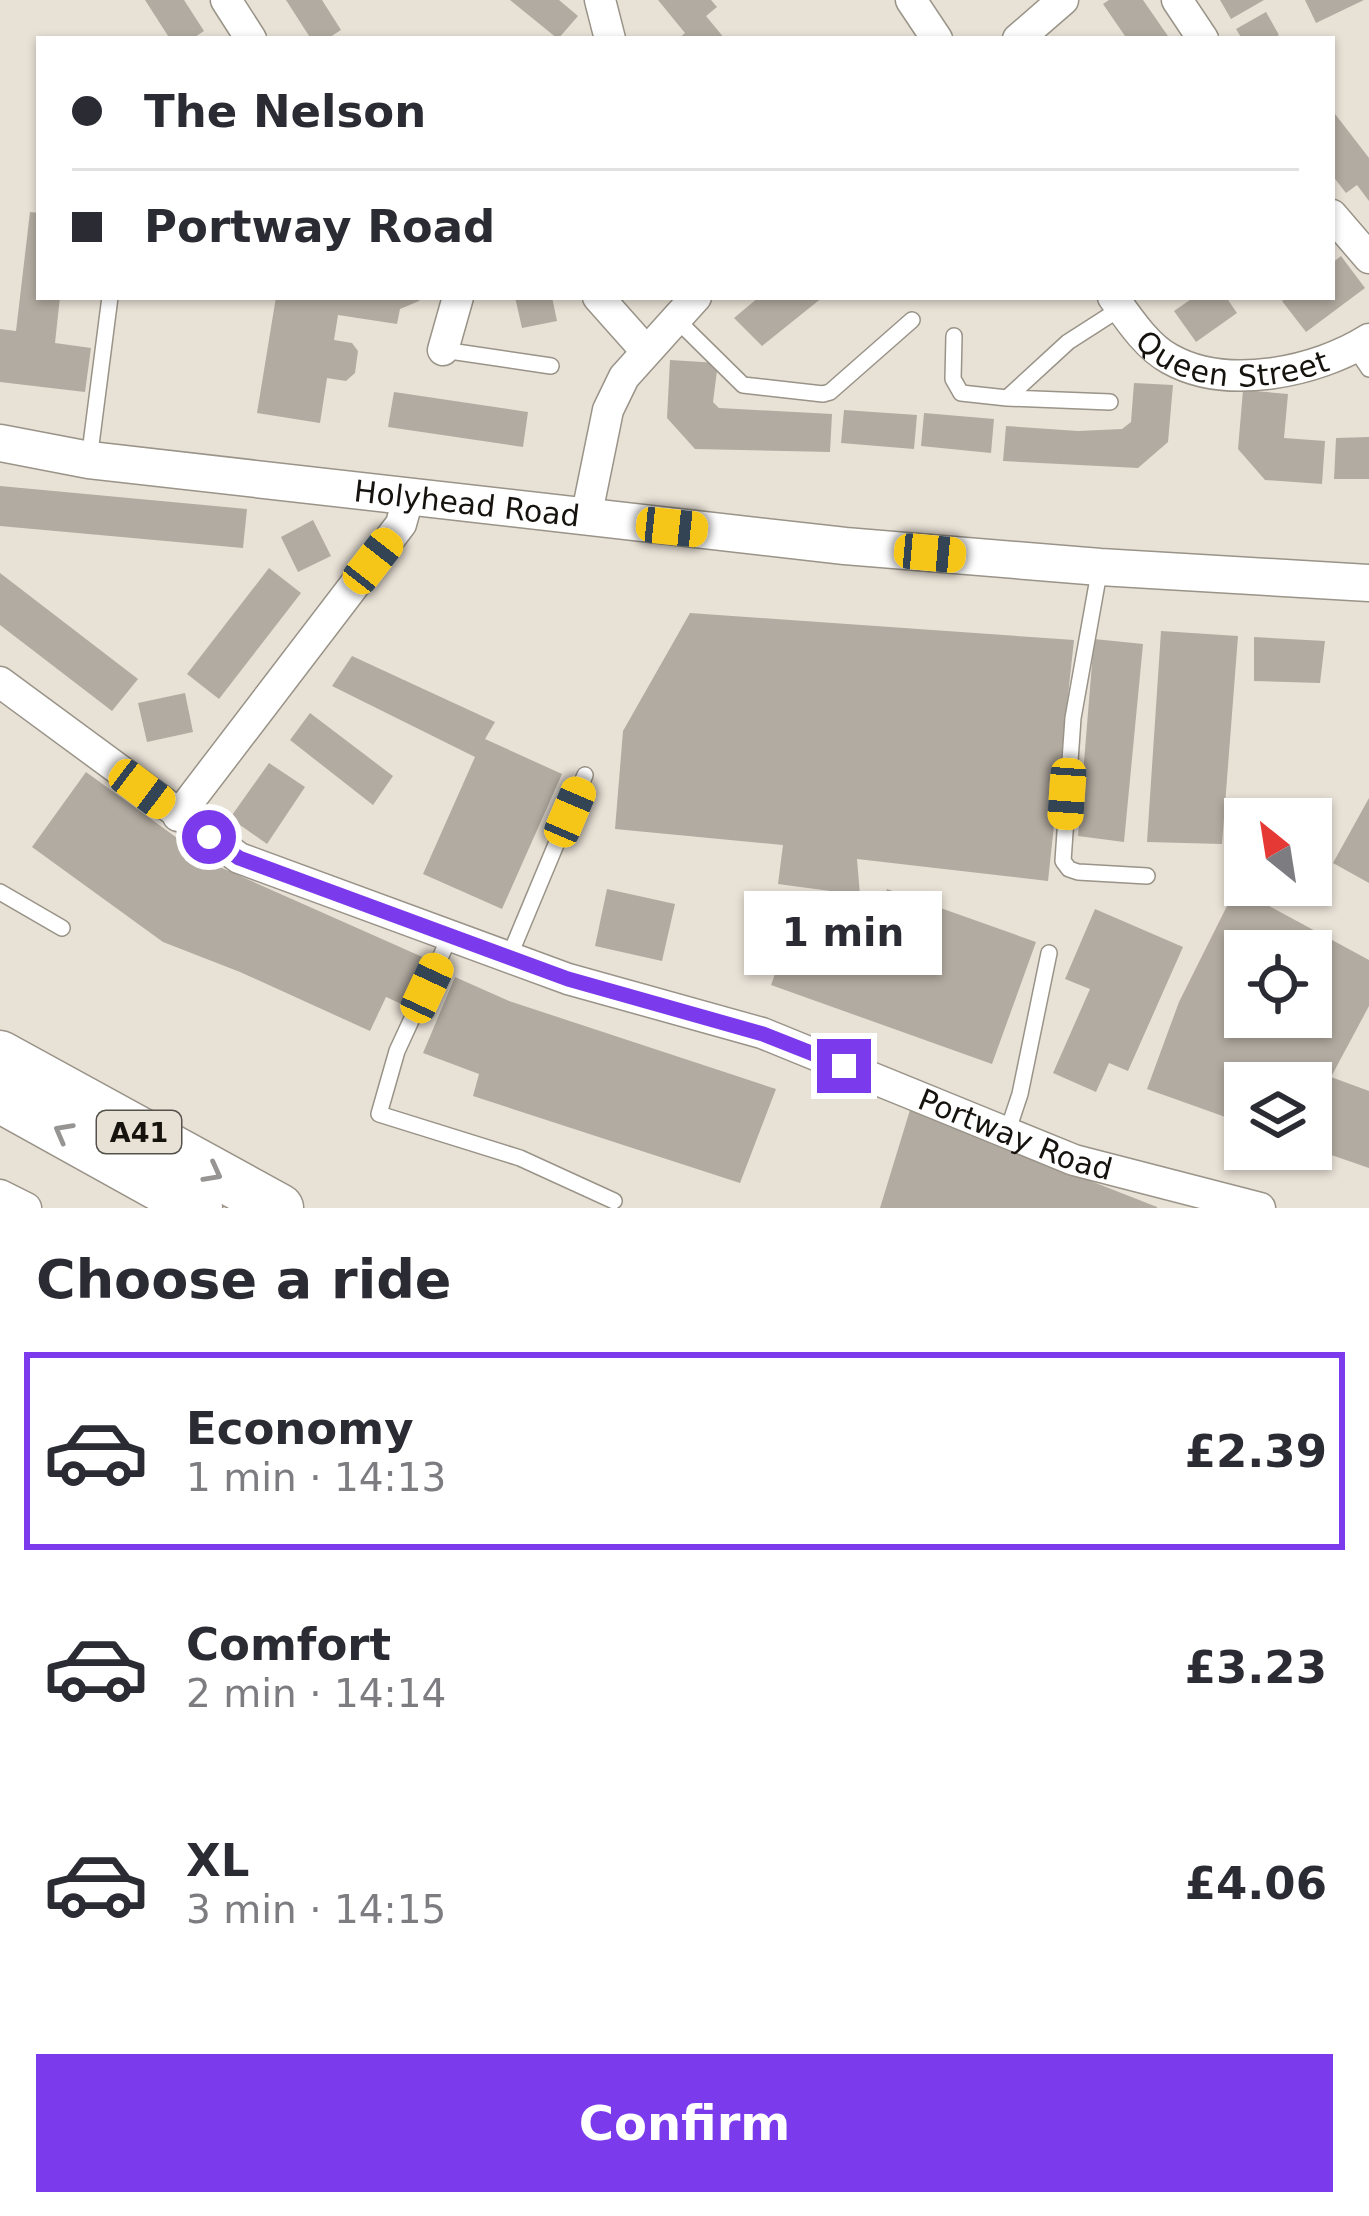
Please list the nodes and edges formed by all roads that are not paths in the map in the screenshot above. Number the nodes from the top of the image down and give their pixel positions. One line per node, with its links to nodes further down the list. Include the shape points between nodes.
1 (226, 0): 6 (street)
2 (600, 0): 7 (street)
3 (911, 0): 8 (street)
4 (1064, 0): 9 (street)
5 (1177, 0): 10 (street)
6 (249, 36)
7 (609, 36)
8 (935, 36)
9 (1022, 36)
10 (1201, 36)
11 (1335, 218): 12 (street)
12 (1369, 258)
13 (110, 300): 27 (lane)
14 (457, 300): 20 (street)
15 (601, 300): 21 (street)
16 (1117, 302): 22 (street, Queen Street, via 1156,350 1202,370 1295,369); 24 (lane)
17 (686, 308): 18 (lane, via 743,385 823,394); 21 (street)
18 (912, 320)
19 (954, 336): 24 (lane, via 953,379 961,393)
20 (443, 350): 23 (lane)
21 (646, 351): 29 (street, via 608,410)
22 (1364, 352)
23 (551, 366)
24 (1007, 398): 25 (lane)
25 (1110, 402)
26 (0, 443): 27 (street, Holyhead Road)
27 (89, 460): 28 (street, Holyhead Road)
28 (409, 495): 29 (street, Holyhead Road); 34 (street, via 401,524)
29 (586, 518): 30 (street, Holyhead Road)
30 (1100, 567): 31 (street, Holyhead Road); 35 (lane, via 1073,718 1063,861 1078,872)
31 (1369, 583)
32 (0, 682): 34 (street, Portway Road)
33 (585, 776): 40 (lane)
34 (178, 816): 38 (street, Portway Road, via 239,858)
35 (1147, 876)
36 (0, 892): 37 (lane)
37 (62, 928)
38 (451, 934): 40 (street, Portway Road); 45 (lane, via 397,1052 379,1114 520,1158)
39 (1049, 953): 43 (lane)
40 (509, 957): 43 (street, Portway Road, via 763,1034)
41 (0, 1055): 48 (highway, A41, one-way to 48)
42 (0, 1098): 47 (highway, A41, one-way to 42)
43 (1007, 1133): 49 (street, Portway Road, via 1074,1160)
44 (0, 1195): 46 (street)
45 (614, 1201)
46 (26, 1208)
47 (198, 1208)
48 (279, 1208)
49 (1260, 1208)

